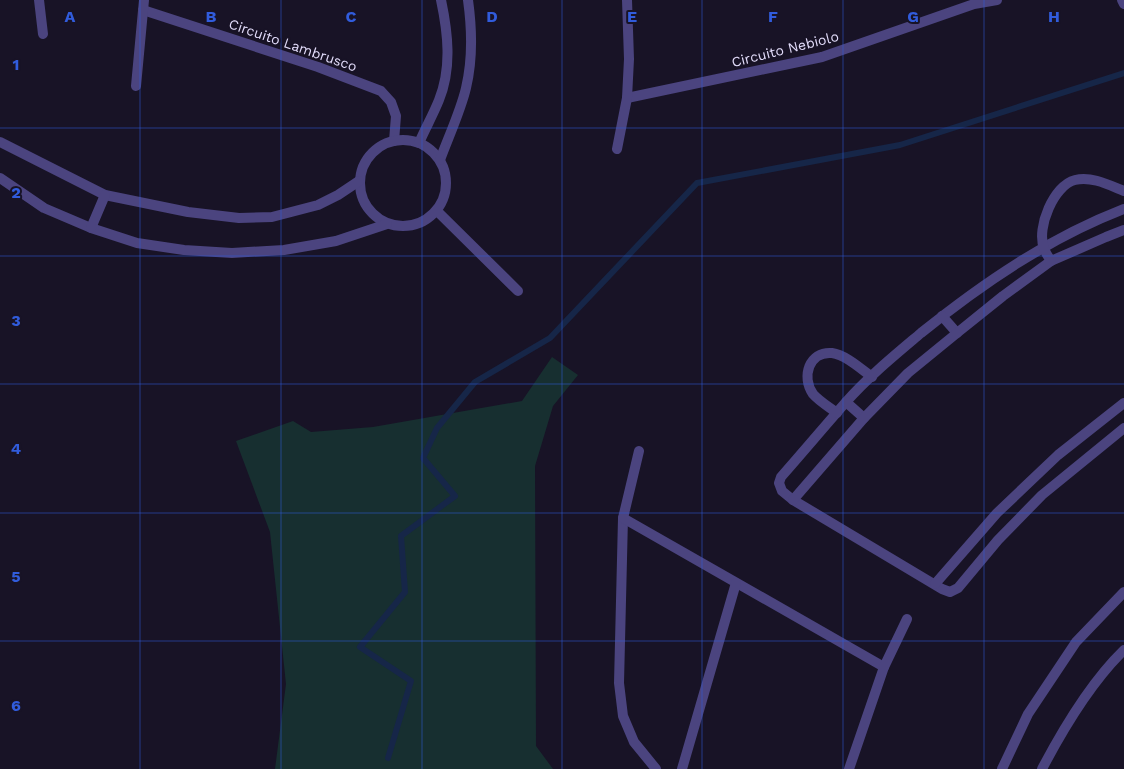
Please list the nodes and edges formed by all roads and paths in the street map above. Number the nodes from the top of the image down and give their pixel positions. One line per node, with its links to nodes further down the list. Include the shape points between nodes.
1 (39, 0): 10 (street)
2 (442, 0): 15 (street, via 448,47 446,75 440,99)
3 (468, 0): 17 (street, via 471,52 466,88)
4 (627, 0): 12 (street)
5 (997, 0): 7 (street, Circuito Nebiolo)
6 (1122, 0): 8 (street)
7 (976, 2): 12 (street, Circuito Nebiolo, via 822,57)
8 (1124, 4)
9 (143, 5): 11 (street, Circuito Lambrusco); 13 (street, Circuito Lambrusco, via 381,91 391,102 396,116)
10 (44, 34)
11 (136, 86)
12 (627, 98): 16 (street)
13 (394, 141): 15 (street); 19 (street, via 369,155)
14 (0, 142): 21 (street)
15 (419, 143): 17 (street)
16 (617, 149)
17 (440, 160): 23 (street, via 447,186)
18 (0, 178): 25 (street, via 44,208)
19 (359, 181): 21 (street, via 318,205 272,217 239,218 188,212); 24 (street, via 360,195 366,207)
20 (1124, 190): 27 (street, via 1088,178 1063,185 1052,201 1042,227)
21 (105, 194): 25 (street)
22 (1124, 209): 27 (street)
23 (437, 211): 24 (street, via 429,219 409,227); 29 (street)
24 (387, 224): 25 (street, via 336,241 284,250 232,252 184,250 138,243)
25 (91, 228)
26 (1124, 230): 28 (street)
27 (1043, 247): 28 (street); 30 (street)
28 (1051, 261): 31 (street)
29 (518, 291)
30 (942, 316): 31 (street); 32 (street)
31 (957, 333): 36 (street, via 908,373)
32 (872, 377): 33 (street); 35 (street, via 833,353 815,357 809,364 808,386)
33 (846, 402): 35 (street); 36 (street)
34 (1124, 403): 42 (street, via 1058,455 1004,506)
35 (837, 414): 39 (street, via 781,477 782,491)
36 (864, 418): 39 (street)
37 (1124, 428): 42 (street, via 1042,495 958,588 950,592)
38 (639, 451): 40 (street)
39 (793, 500): 42 (street)
40 (623, 518): 41 (street); 47 (street, via 619,683 623,716 634,742)
41 (736, 583): 46 (street); 48 (street)
42 (935, 584)
43 (1124, 592): 50 (street, via 1076,642 1028,714)
44 (907, 619): 46 (street)
45 (1124, 650): 51 (street, via 1060,733)
46 (884, 667): 49 (street)
47 (656, 769)
48 (682, 769)
49 (849, 769)
50 (1002, 769)
51 (1042, 769)

